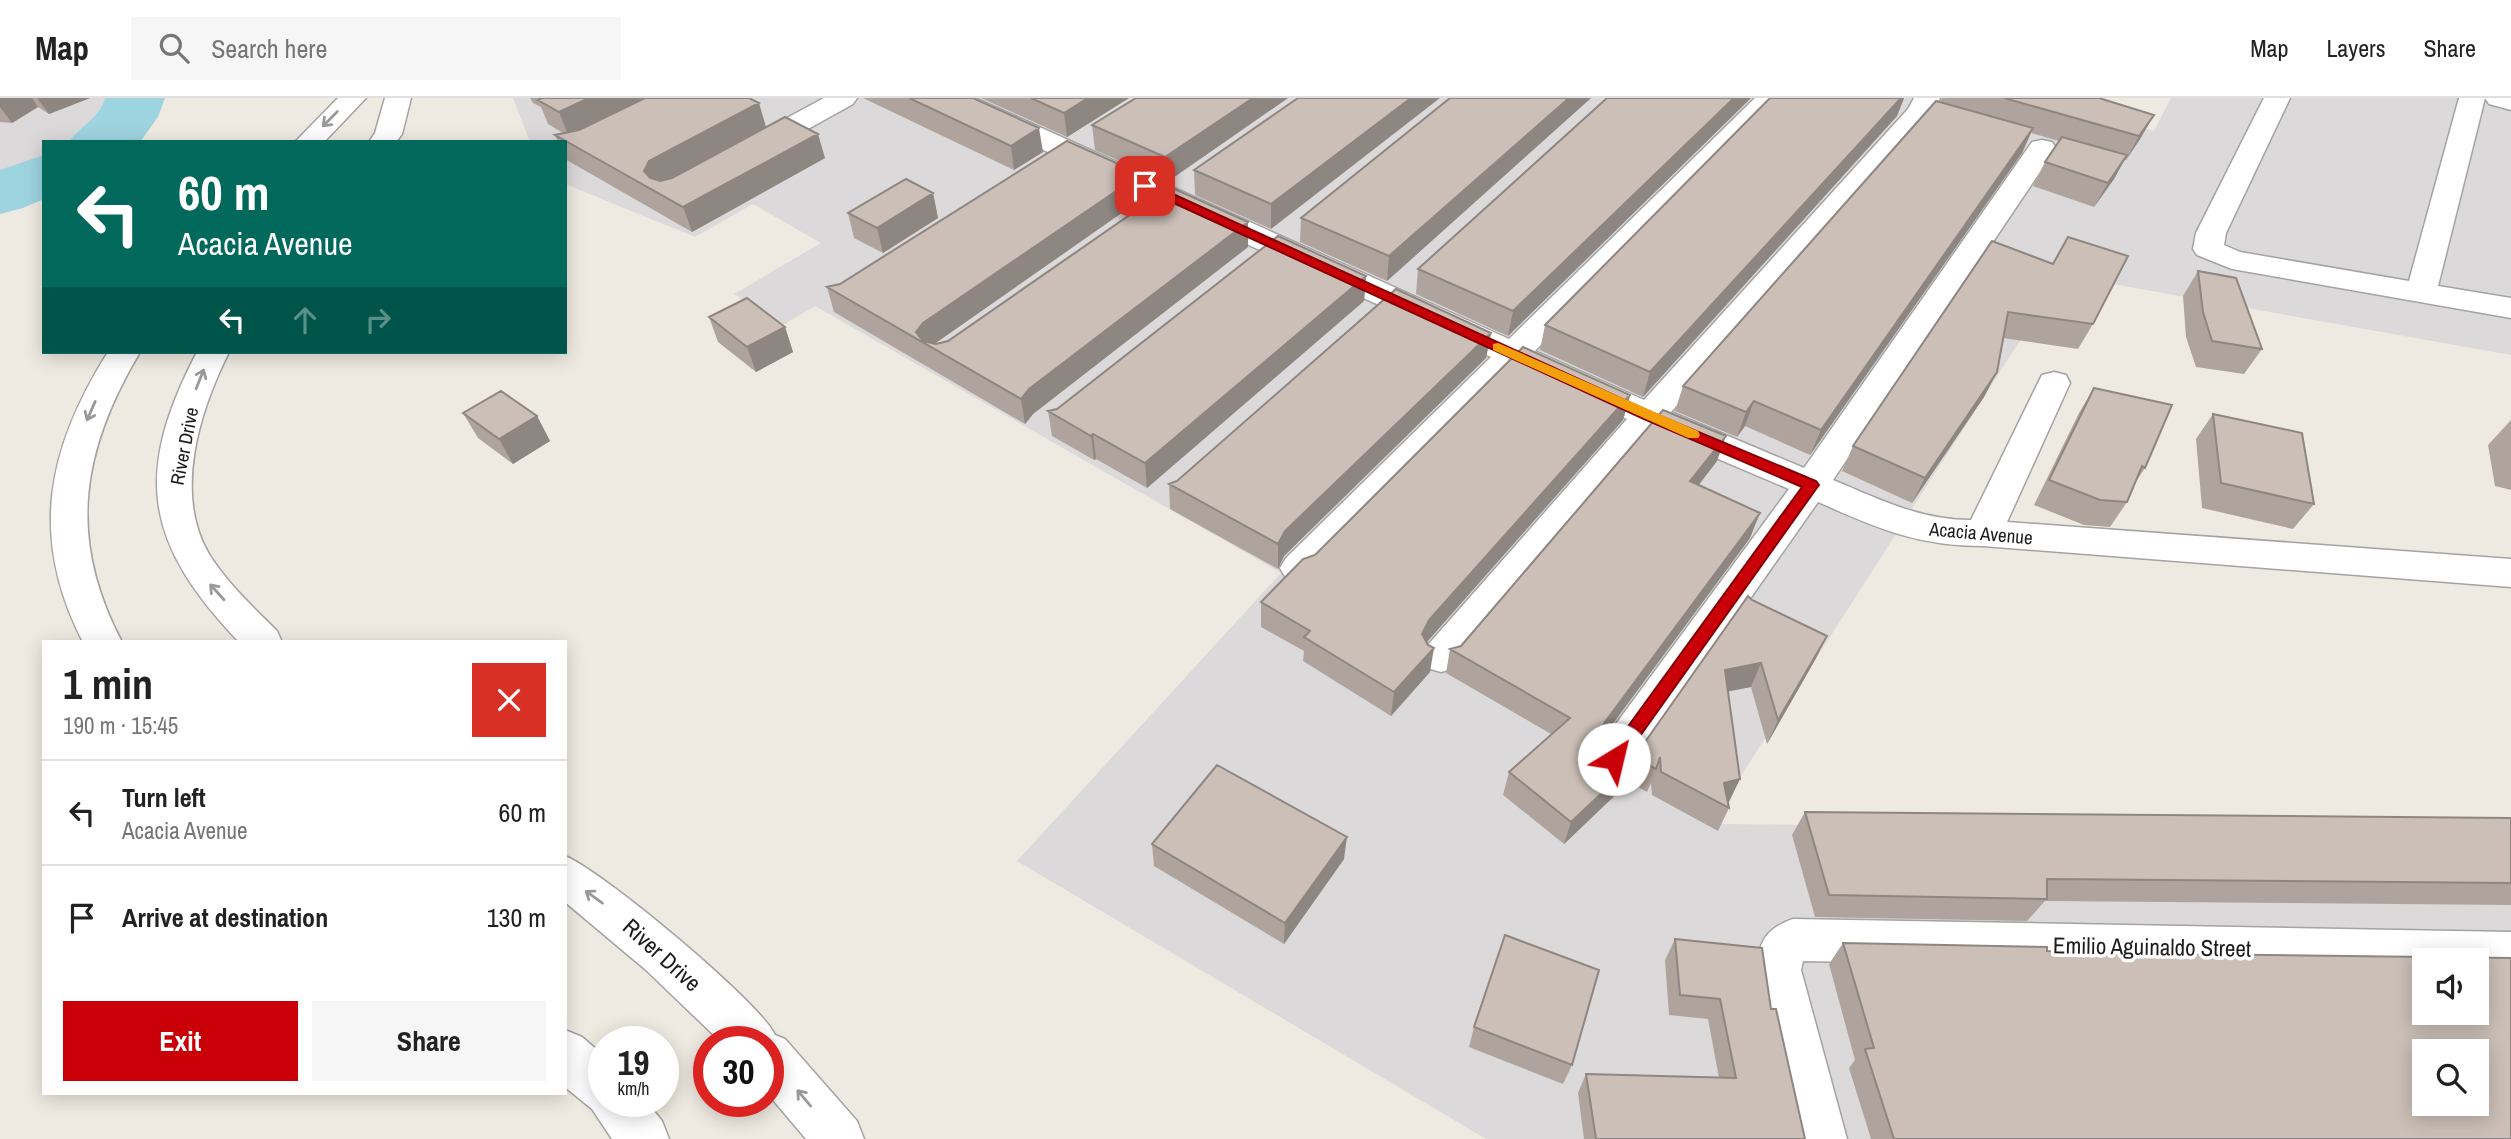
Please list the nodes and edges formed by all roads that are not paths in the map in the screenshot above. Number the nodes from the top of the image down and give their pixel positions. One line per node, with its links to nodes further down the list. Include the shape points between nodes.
1 (353, 98): 12 (street, one-way to 12)
2 (398, 98): 13 (street)
3 (844, 98): 16 (street)
4 (953, 98): 15 (street, Acacia Avenue)
5 (1770, 98): 21 (street)
6 (2277, 98): 17 (street, via 2211,233 2208,249 2232,260)
7 (2472, 98): 17 (street)
8 (2498, 98): 9 (street)
9 (2511, 102)
10 (1922, 109): 23 (street)
11 (1100, 131): 15 (street)
12 (310, 140)
13 (384, 140)
14 (2042, 148): 24 (street)
15 (1057, 159): 21 (street, Acacia Avenue, via 1170,198)
16 (728, 162)
17 (2421, 293): 18 (street)
18 (2511, 308)
19 (123, 354): 28 (street, one-way to 28, via 87,419 74,465 66,524 74,584)
20 (212, 354): 29 (street, River Drive, one-way to 20, via 208,582 183,538 174,493 189,409)
21 (1513, 354): 23 (street, Acacia Avenue); 26 (street)
22 (2054, 383): 25 (street)
23 (1648, 416): 24 (street, Acacia Avenue); 30 (street)
24 (1811, 485): 25 (street, Acacia Avenue, via 1903,524 1946,533); 31 (street)
25 (1983, 533): 27 (street, Acacia Avenue)
26 (1299, 568)
27 (2511, 573)
28 (101, 640)
29 (261, 640)
30 (1441, 657)
31 (1614, 759)
32 (567, 877): 34 (street, River Drive, one-way to 32, via 684,972)
33 (2511, 953): 41 (street, Emilio Aguinaldo Street, via 1793,940 1781,953 1779,970)
34 (738, 1026)
35 (567, 1056): 36 (street)
36 (588, 1075)
37 (784, 1075): 40 (street, one-way to 37)
38 (627, 1117): 39 (street)
39 (644, 1139)
40 (839, 1139)
41 (1822, 1139)

